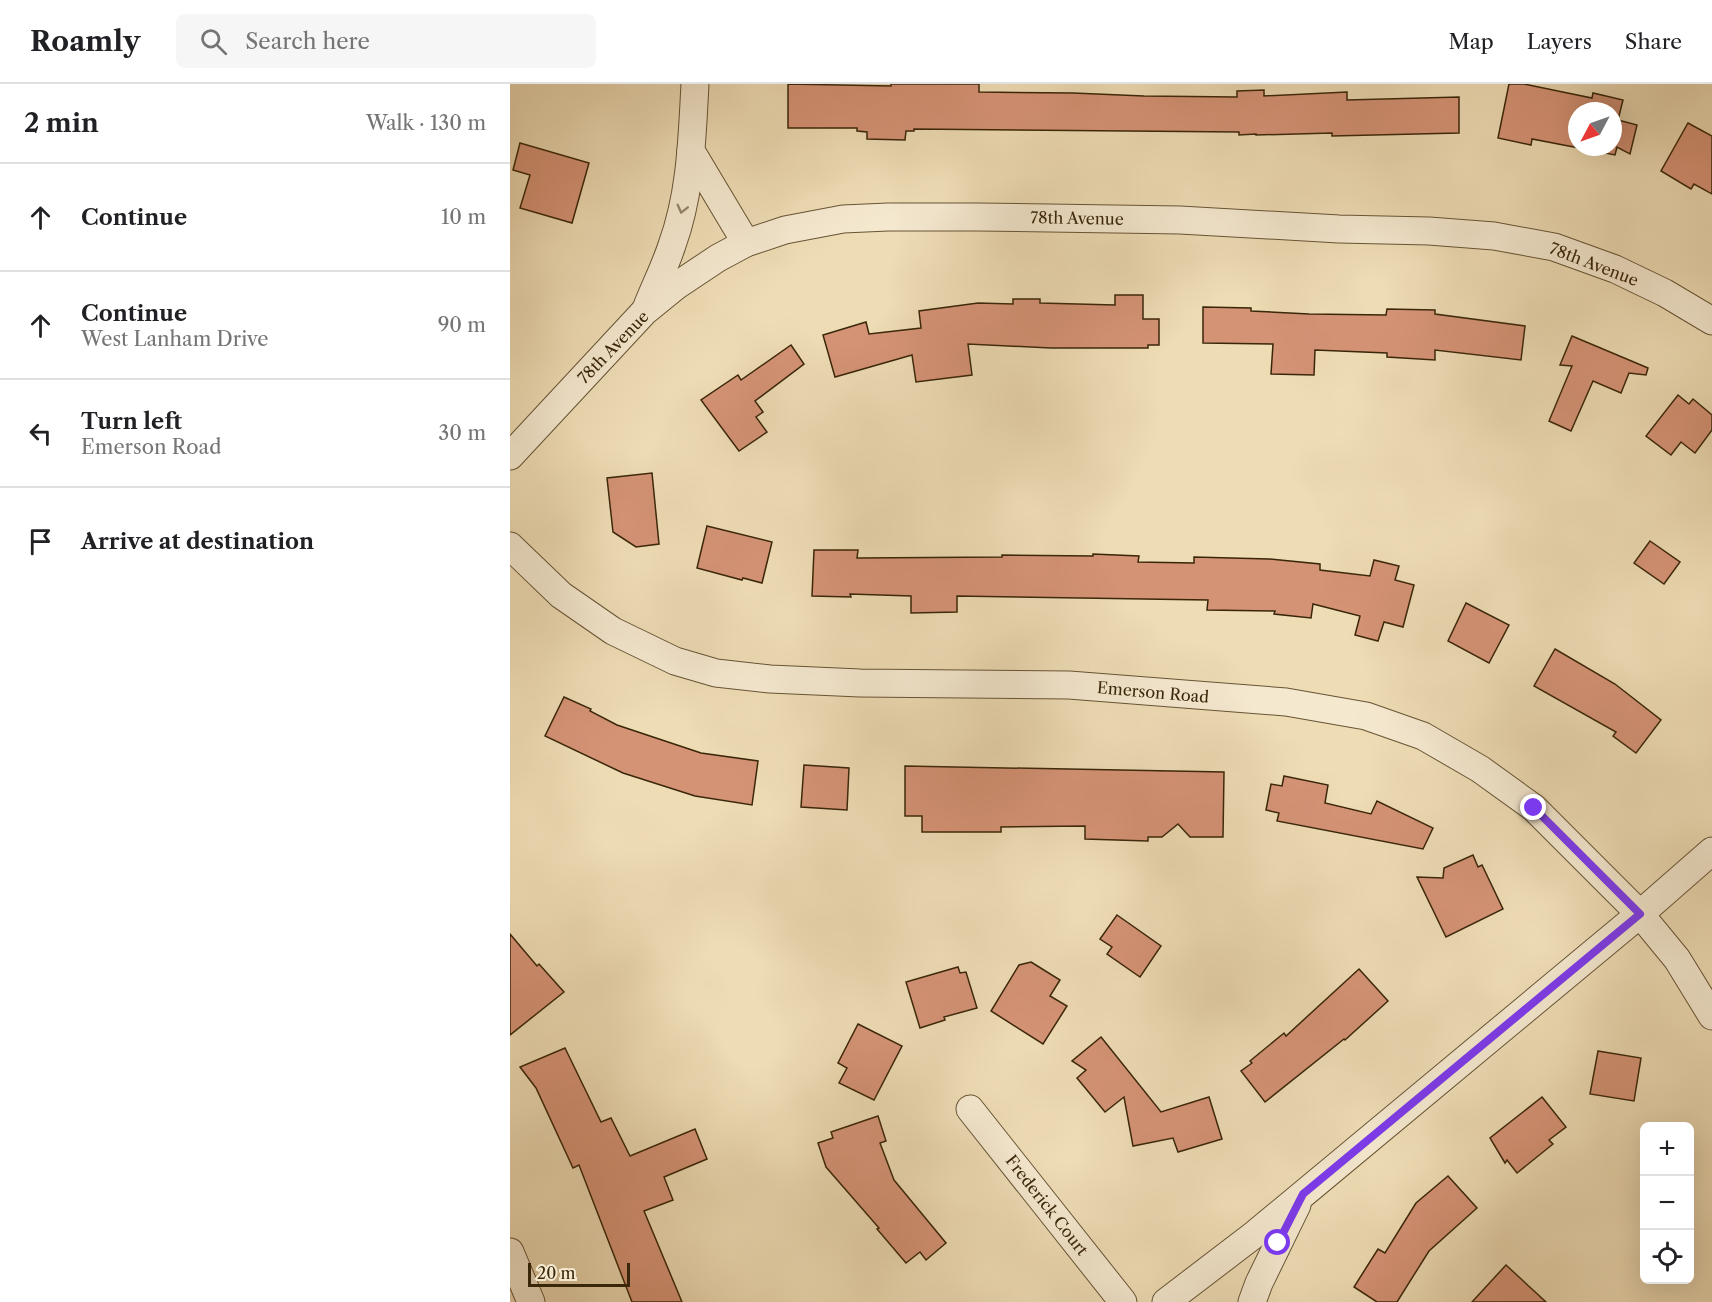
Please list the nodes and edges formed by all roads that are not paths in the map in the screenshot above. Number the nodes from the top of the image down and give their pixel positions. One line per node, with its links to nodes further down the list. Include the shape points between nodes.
1 (695, 84): 2 (street)
2 (692, 152): 3 (street); 4 (street, one-way to 4, via 673,244)
3 (746, 243): 4 (street, 78th Avenue, via 718,258); 5 (street, 78th Avenue, via 784,230 843,219 888,217 1180,220 1440,231 1554,247 1616,269)
4 (644, 312): 6 (street, 78th Avenue)
5 (1712, 321)
6 (510, 456)
7 (510, 546): 9 (street, Emerson Road, via 561,594 613,631 675,661 716,673 770,679 1069,685 1286,702 1366,716 1423,736 1480,769 1534,808)
8 (1712, 851): 9 (street)
9 (1640, 914): 10 (street, Emerson Road, via 1677,959); 12 (street)
10 (1712, 1016)
11 (970, 1109): 15 (street, Frederick Court)
12 (1303, 1194): 16 (street); 17 (street)
13 (510, 1252): 14 (street)
14 (531, 1302)
15 (1123, 1302)
16 (1166, 1302)
17 (1252, 1302)

